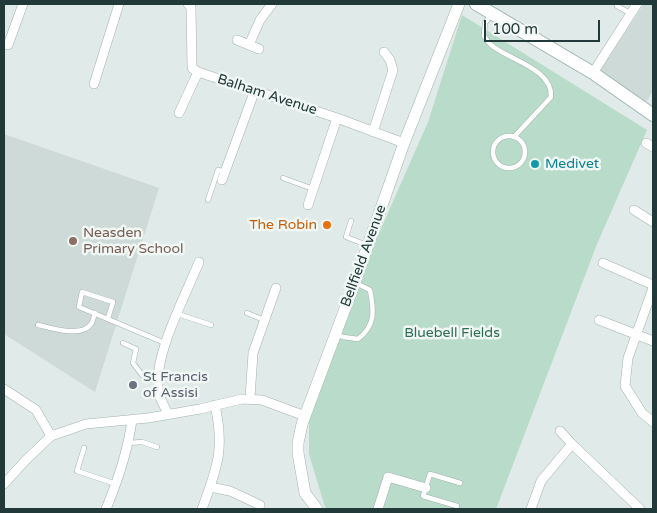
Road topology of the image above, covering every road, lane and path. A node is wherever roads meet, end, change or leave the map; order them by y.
1 (23, 4) edge
2 (119, 4) edge
3 (188, 4) edge
4 (272, 4) edge
5 (459, 4) edge
6 (476, 4) edge
7 (638, 4) edge
8 (617, 6) dead end
9 (492, 13) junction
10 (631, 14) junction
11 (237, 40) dead end
12 (8, 45) dead end
13 (249, 45) junction
14 (259, 49) dead end
15 (384, 52) dead end
16 (198, 72) junction
17 (593, 73) junction
18 (94, 84) dead end
19 (255, 90) junction
20 (180, 114) dead end
21 (653, 115) edge
22 (337, 118) junction
23 (372, 132) junction
24 (514, 137) junction
25 (404, 143) junction
26 (224, 176) joint
27 (283, 178) dead end
28 (314, 189) junction
29 (208, 200) dead end
30 (308, 205) dead end
31 (634, 210) dead end
32 (351, 221) dead end
33 (653, 222) edge
34 (368, 245) junction
35 (199, 262) dead end
36 (603, 263) dead end
37 (355, 282) junction
38 (653, 287) edge
39 (276, 288) dead end
40 (95, 313) junction
41 (247, 313) dead end
42 (178, 314) junction
43 (108, 318) junction
44 (264, 320) junction
45 (599, 320) dead end
46 (38, 325) dead end
47 (211, 325) dead end
48 (336, 333) junction
49 (636, 333) junction
50 (653, 341) edge
51 (122, 343) dead end
52 (165, 343) junction
53 (158, 383) junction
54 (4, 389) edge
55 (250, 398) junction
56 (216, 405) junction
57 (168, 414) junction
58 (305, 416) junction
59 (132, 420) junction
60 (653, 422) edge
61 (560, 431) dead end
62 (52, 436) junction
63 (128, 443) junction
64 (572, 444) junction
65 (158, 447) dead end
66 (84, 448) dead end
67 (460, 483) dead end
68 (4, 484) edge
69 (116, 484) junction
70 (210, 488) junction
71 (426, 488) junction
72 (260, 505) dead end
73 (457, 506) dead end
74 (106, 509) edge
75 (202, 509) edge
76 (317, 509) edge
77 (378, 509) edge
78 (532, 509) edge
79 (640, 509) edge

1 - 12 street
2 - 18 street
3 - 16 street, Balham Avenue
4 - 13 street
5 - 25 street, Bellfield Avenue
6 - 9 main road
7 - 10 street
8 - 10 lane
9 - 17 main road
9 - 24 lane
10 - 17 street
11 - 13 street
13 - 14 street
15 - 23 street
16 - 19 street, Balham Avenue
16 - 20 street
17 - 21 main road
19 - 22 street, Balham Avenue
19 - 26 street
22 - 23 street, Balham Avenue
22 - 28 street
23 - 25 street, Balham Avenue
24 - 24 lane
25 - 34 street, Bellfield Avenue
26 - 29 lane
27 - 28 lane
28 - 30 street
31 - 33 street
32 - 34 lane
34 - 37 street, Bellfield Avenue
35 - 42 street
36 - 38 street
37 - 48 street, Bellfield Avenue
37 - 48 lane
38 - 49 street
39 - 44 street
40 - 43 lane
40 - 43 lane
40 - 46 lane
41 - 44 lane
42 - 47 lane
42 - 52 street
43 - 52 lane
44 - 55 street
45 - 49 street
48 - 58 street, Bellfield Avenue
49 - 50 street
49 - 60 street
51 - 53 lane
52 - 53 street
53 - 57 street
54 - 62 street
55 - 56 street
55 - 58 street
56 - 57 street
56 - 70 street
57 - 59 street
58 - 76 street, Bellfield Avenue
59 - 62 street
59 - 63 street
61 - 64 street
62 - 68 street
63 - 65 lane
63 - 69 street
64 - 78 street
64 - 79 street
66 - 69 lane
67 - 71 lane
69 - 74 street
70 - 72 street
70 - 75 street
71 - 73 lane
71 - 77 street

